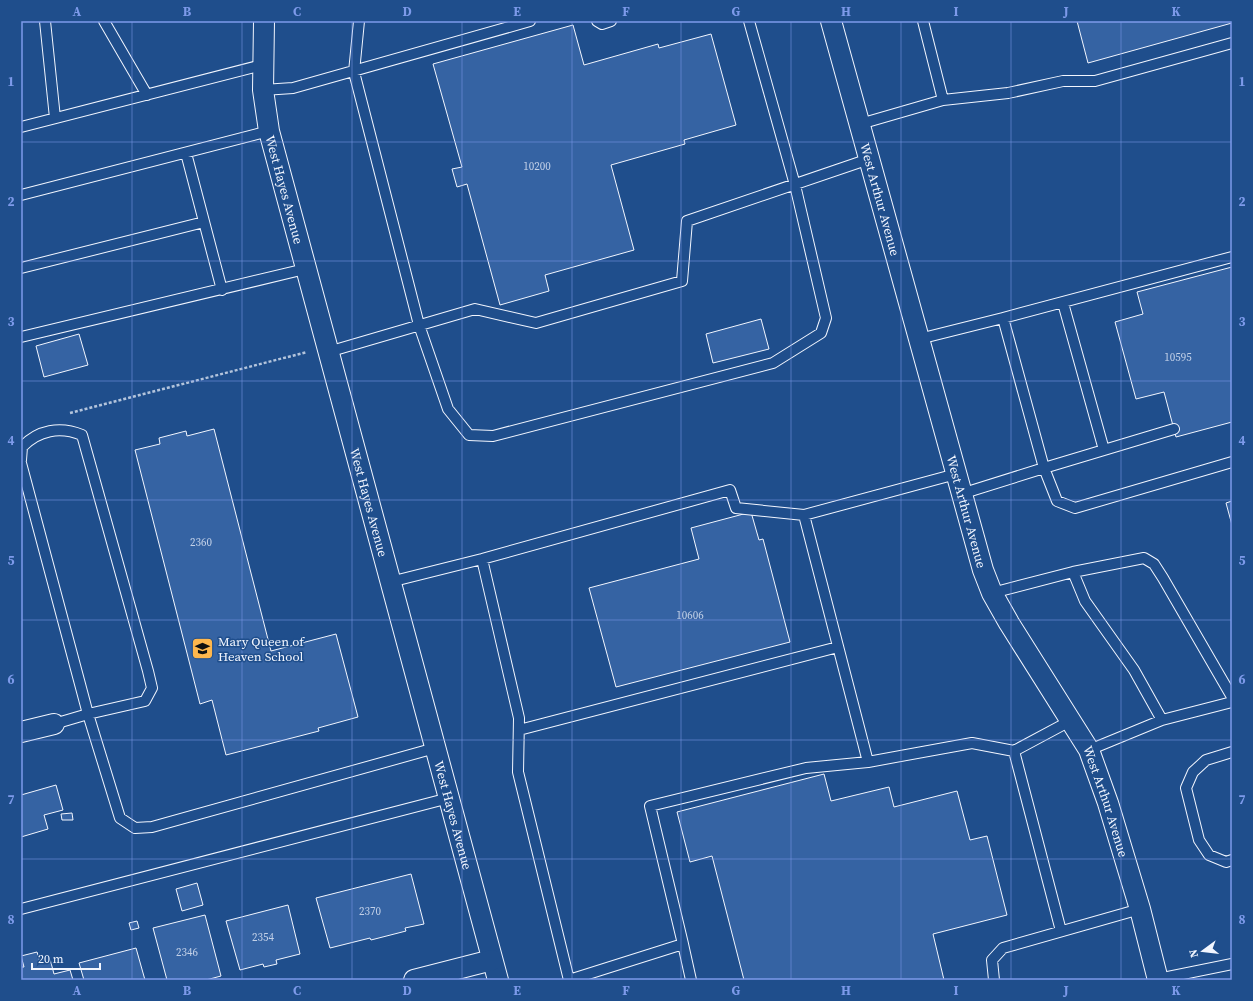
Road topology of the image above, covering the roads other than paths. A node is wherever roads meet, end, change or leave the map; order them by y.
1 (45, 21) edge
2 (104, 21) edge
3 (264, 21) edge
4 (359, 21) edge
5 (530, 21) edge
6 (597, 21) edge
7 (611, 21) edge
8 (749, 21) edge
9 (831, 21) edge
10 (923, 21) edge
11 (1232, 43) edge
12 (262, 65) junction
13 (354, 72) junction
14 (263, 90) junction
15 (147, 95) junction
16 (943, 100) junction
17 (56, 118) junction
18 (860, 124) junction
19 (21, 127) edge
20 (269, 131) junction
21 (186, 153) junction
22 (869, 159) junction
23 (795, 184) junction
24 (21, 195) edge
25 (204, 222) junction
26 (1232, 257) edge
27 (21, 268) edge
28 (305, 269) junction
29 (222, 290) junction
30 (1063, 303) junction
31 (1003, 318) junction
32 (419, 325) junction
33 (21, 337) edge
34 (918, 339) junction
35 (328, 352) junction
36 (1174, 429) dead end
37 (1104, 450) junction
38 (21, 460) edge
39 (1232, 462) edge
40 (21, 463) edge
41 (1044, 468) junction
42 (956, 474) junction
43 (961, 494) junction
44 (804, 515) junction
45 (482, 559) junction
46 (1073, 572) junction
47 (390, 582) junction
48 (992, 593) junction
49 (838, 647) junction
50 (1232, 697) edge
51 (1232, 702) edge
52 (88, 714) junction
53 (1162, 720) junction
54 (1070, 721) junction
55 (54, 724) joint
56 (519, 730) junction
57 (21, 732) edge
58 (435, 748) junction
59 (1089, 750) junction
60 (1014, 751) junction
61 (1232, 752) edge
62 (868, 762) junction
63 (449, 798) junction
64 (1232, 860) edge
65 (21, 909) edge
66 (1140, 909) junction
67 (1061, 931) junction
68 (684, 944) junction
69 (492, 960) junction
70 (1232, 964) edge
71 (414, 980) edge
72 (498, 980) edge
73 (569, 980) edge
74 (691, 980) edge
75 (994, 980) edge
76 (1158, 980) edge

1 - 17 lane
2 - 15 lane
3 - 12 street, West Hayes Avenue
4 - 13 lane
5 - 13 lane
6 - 7 lane
8 - 23 lane
9 - 18 street, West Arthur Avenue
10 - 16 lane
11 - 16 lane
12 - 14 street, West Hayes Avenue
12 - 15 lane
13 - 14 lane
13 - 32 lane
14 - 20 street, West Hayes Avenue
15 - 17 lane
16 - 18 lane
17 - 19 lane
18 - 22 street, West Arthur Avenue
20 - 21 lane
20 - 28 street, West Hayes Avenue
21 - 24 lane
21 - 25 lane
22 - 23 lane
22 - 34 street, West Arthur Avenue
23 - 32 lane
23 - 32 lane
25 - 27 lane
25 - 29 lane
26 - 30 lane
28 - 29 lane
28 - 35 street, West Hayes Avenue
29 - 33 lane
30 - 31 lane
30 - 37 lane
31 - 34 lane
31 - 41 lane
32 - 35 lane
34 - 42 street, West Arthur Avenue
35 - 47 street, West Hayes Avenue
36 - 37 lane
37 - 41 lane
38 - 52 lane
39 - 41 lane
40 - 52 lane
41 - 43 lane
42 - 43 street, West Arthur Avenue
42 - 44 lane
43 - 48 street, West Arthur Avenue
44 - 45 lane
44 - 49 lane
45 - 47 lane
45 - 56 lane
46 - 48 lane
46 - 50 lane
46 - 53 lane
47 - 58 street, West Hayes Avenue
48 - 54 street, West Arthur Avenue
49 - 56 lane
49 - 62 lane
51 - 53 lane
52 - 55 lane
52 - 58 lane
53 - 59 lane
54 - 59 street, West Arthur Avenue
54 - 60 lane
55 - 57 street
56 - 73 lane
58 - 63 street, West Hayes Avenue
59 - 66 street, West Arthur Avenue
60 - 62 lane
60 - 67 lane
61 - 64 lane
62 - 68 lane
63 - 65 lane
63 - 69 street, West Hayes Avenue
66 - 67 lane
66 - 76 street, West Arthur Avenue
67 - 75 lane
68 - 73 lane
68 - 74 lane
69 - 71 street
69 - 72 street, West Hayes Avenue
70 - 76 lane

